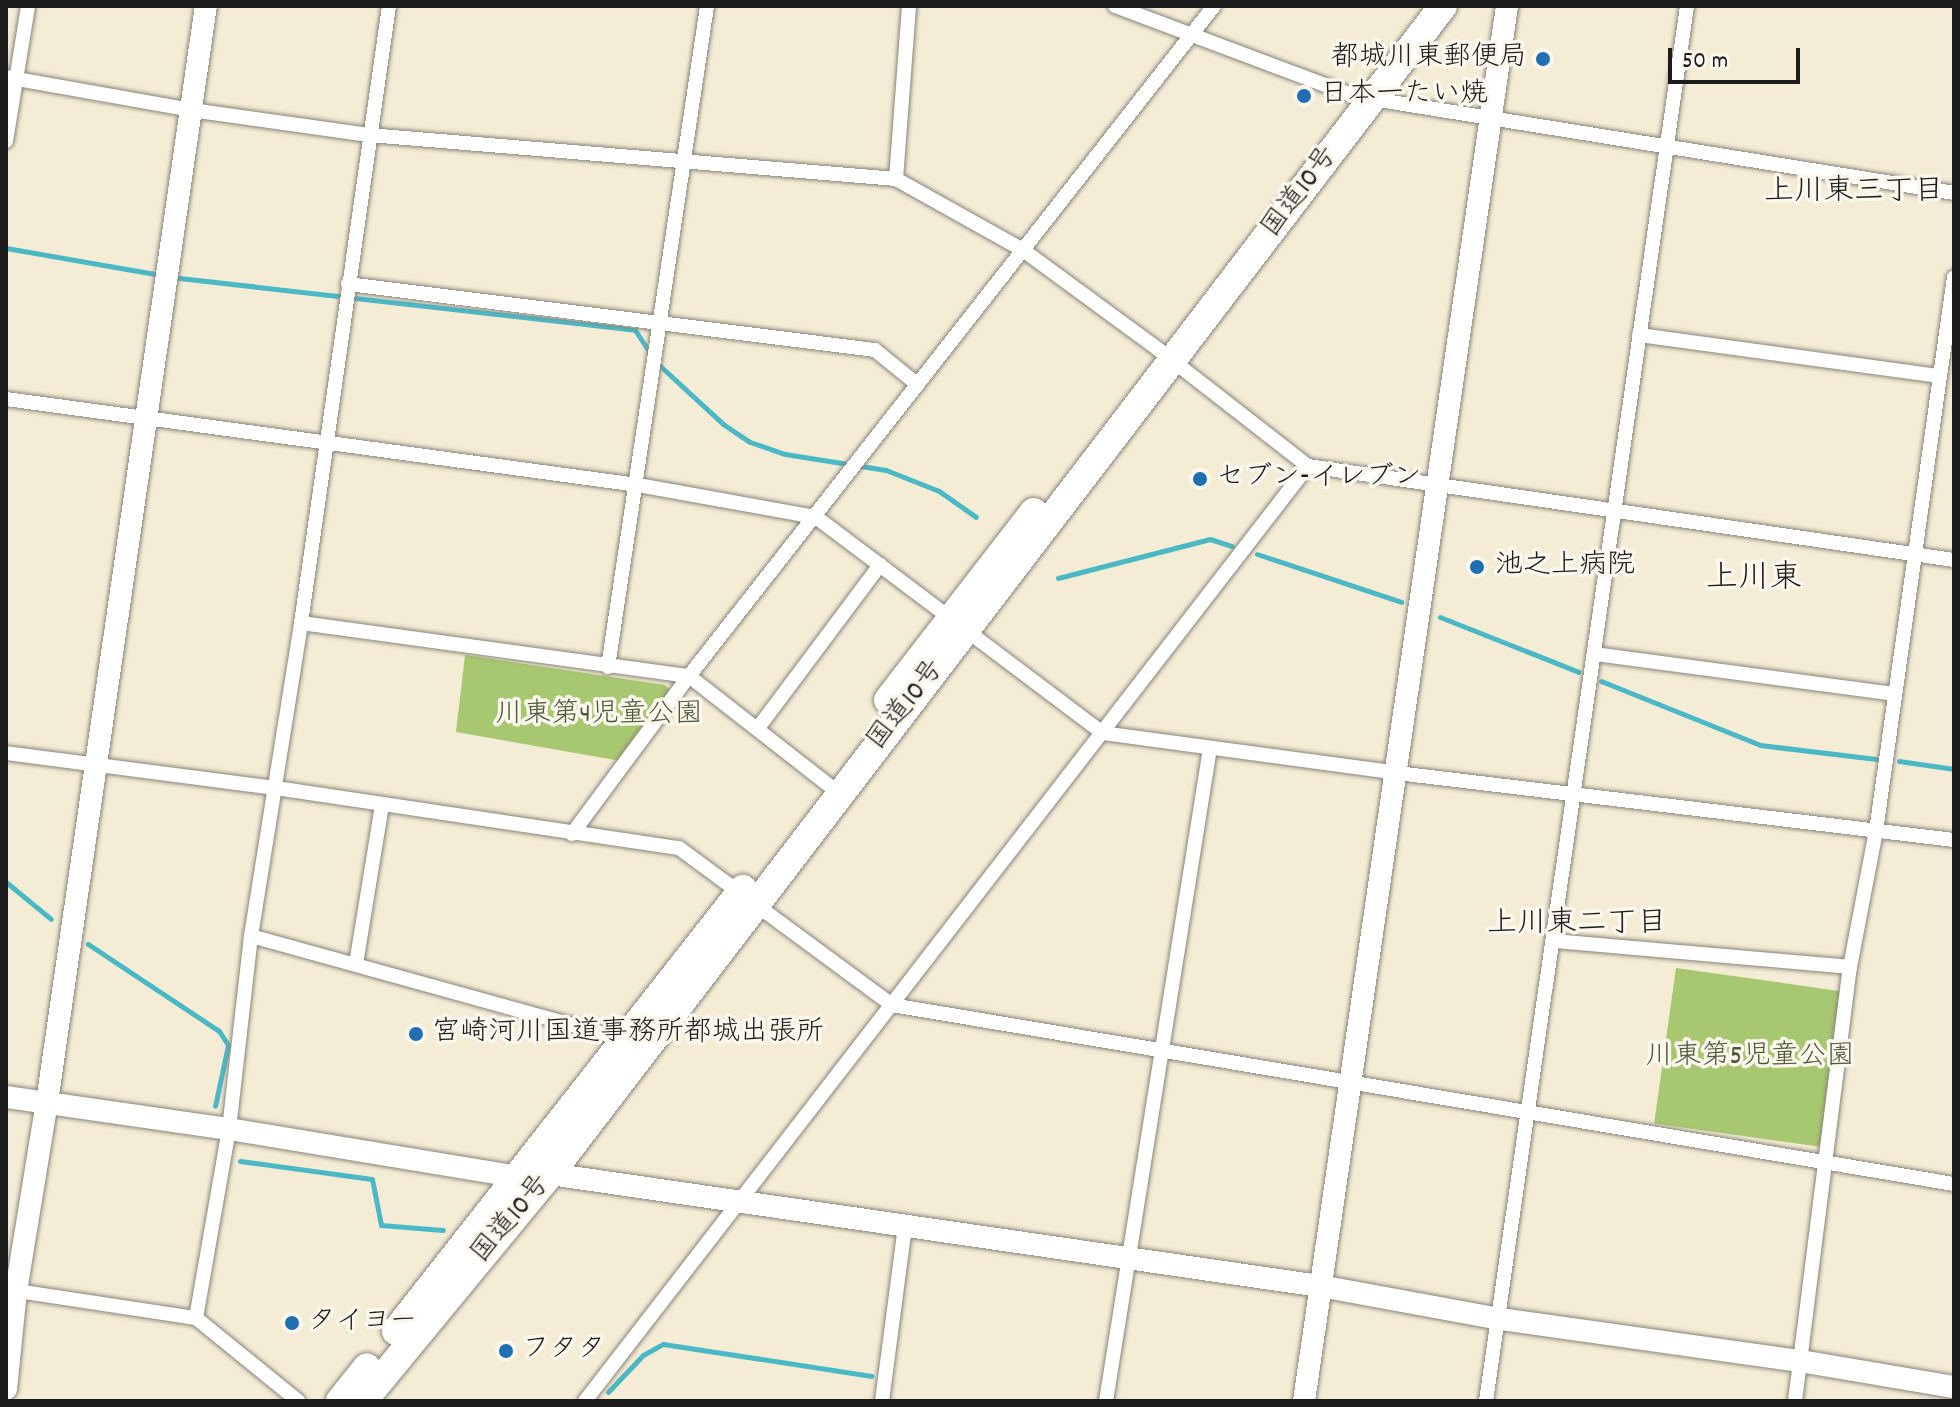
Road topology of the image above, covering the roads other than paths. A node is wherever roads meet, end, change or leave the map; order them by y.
1 (28, 6) edge
2 (206, 6) edge
3 (389, 6) edge
4 (707, 6) edge
5 (909, 6) edge
6 (1115, 6) edge
7 (1214, 6) edge
8 (1420, 6) edge
9 (1443, 6) edge
10 (1507, 6) edge
11 (1687, 6) edge
12 (1191, 35) junction
13 (11, 78) edge
14 (1362, 98) junction
15 (191, 110) junction
16 (1493, 119) junction
17 (369, 135) junction
18 (6, 141) edge
19 (1666, 147) junction
20 (683, 160) junction
21 (896, 179) junction
22 (1954, 193) edge
23 (1023, 250) junction
24 (1954, 277) edge
25 (348, 284) junction
26 (659, 328) junction
27 (1639, 335) junction
28 (1166, 356) junction
29 (1938, 376) junction
30 (918, 385) junction
31 (6, 399) edge
32 (144, 418) junction
33 (325, 442) junction
34 (1308, 466) junction
35 (638, 485) junction
36 (1438, 485) junction
37 (1614, 511) junction
38 (816, 517) junction
39 (1915, 557) junction
40 (1954, 560) edge
41 (880, 565) junction
42 (301, 623) junction
43 (958, 625) junction
44 (1595, 654) junction
45 (608, 667) junction
46 (689, 676) junction
47 (1894, 694) junction
48 (758, 728) junction
49 (1103, 733) junction
50 (1210, 748) junction
51 (6, 753) edge
52 (94, 764) junction
53 (1397, 773) junction
54 (276, 788) junction
55 (832, 788) junction
56 (1574, 795) junction
57 (382, 805) junction
58 (1876, 831) junction
59 (572, 834) junction
60 (1954, 840) edge
61 (747, 898) junction
62 (251, 936) junction
63 (1554, 941) junction
64 (356, 964) junction
65 (1850, 967) junction
66 (892, 1005) junction
67 (625, 1040) junction
68 (1163, 1051) junction
69 (1352, 1085) junction
70 (6, 1097) edge
71 (47, 1102) junction
72 (1528, 1113) junction
73 (229, 1129) junction
74 (1826, 1163) junction
75 (550, 1174) junction
76 (519, 1177) junction
77 (1954, 1184) edge
78 (738, 1203) junction
79 (905, 1227) junction
80 (1131, 1260) junction
81 (1320, 1286) junction
82 (11, 1290) edge
83 (196, 1318) junction
84 (1500, 1319) junction
85 (1800, 1361) junction
86 (1954, 1387) edge
87 (6, 1389) edge
88 (590, 1400) edge
89 (298, 1401) edge
90 (340, 1401) edge
91 (363, 1401) edge
92 (882, 1401) edge
93 (1106, 1401) edge
94 (1304, 1401) edge
95 (1486, 1401) edge
96 (1795, 1401) edge

1 - 13 street
2 - 15 street
3 - 17 street
4 - 20 street
5 - 21 street
6 - 12 street
7 - 12 street
8 - 14 highway, 国道10号
9 - 14 highway, 国道10号
10 - 16 street
11 - 19 street
12 - 14 street
12 - 23 street
13 - 15 street
13 - 18 street
14 - 16 street
14 - 28 highway, 国道10号
15 - 17 street
15 - 32 street
16 - 19 street
16 - 36 street
17 - 20 street
17 - 25 street
19 - 22 street
19 - 27 street
20 - 21 street
20 - 26 street
21 - 23 street
23 - 28 street
23 - 30 street
24 - 29 street
25 - 26 street
25 - 33 street
26 - 30 street
26 - 35 street
27 - 29 street
27 - 37 street
28 - 34 street
28 - 43 highway, 国道10号
29 - 39 street
30 - 38 street
31 - 32 street
32 - 33 street
32 - 52 street
33 - 35 street
33 - 42 street
34 - 36 street
34 - 49 street
35 - 38 street
35 - 45 street
36 - 37 street
36 - 53 street
37 - 39 street
37 - 44 street
38 - 41 street
38 - 46 street
39 - 40 street
39 - 47 street
41 - 43 street
41 - 48 street
42 - 45 street
42 - 54 street
43 - 49 street
43 - 55 highway, 国道10号
44 - 47 street
44 - 56 street
45 - 46 street
46 - 48 street
46 - 59 street
47 - 58 street
48 - 55 street
49 - 50 street
49 - 66 street
50 - 53 street
50 - 68 street
51 - 52 street
52 - 54 street
52 - 71 street
53 - 56 street
53 - 69 street
54 - 57 street
54 - 62 street
55 - 61 highway, 国道10号
56 - 58 street
56 - 63 street
57 - 59 street
57 - 64 street
58 - 60 street
58 - 65 street
59 - 61 street
61 - 66 street
61 - 67 highway, 国道10号
61 - 75 highway, 国道10号
62 - 64 street
62 - 73 street
63 - 65 street
63 - 72 street
64 - 67 street
65 - 74 street
66 - 68 street
66 - 78 street
67 - 76 highway, 国道10号
68 - 69 street
68 - 80 street
69 - 72 street
69 - 81 street
70 - 71 street
71 - 73 street
71 - 82 street
72 - 74 street
72 - 84 street
73 - 76 street
73 - 83 street
74 - 77 street
74 - 85 street
75 - 76 street
75 - 78 street
75 - 91 highway, 国道10号
76 - 90 highway, 国道10号
78 - 79 street
78 - 88 street
79 - 80 street
79 - 92 street
80 - 81 street
80 - 93 street
81 - 84 street
81 - 94 street
82 - 83 street
82 - 87 street
83 - 89 street
84 - 85 street
84 - 95 street
85 - 86 street
85 - 96 street

